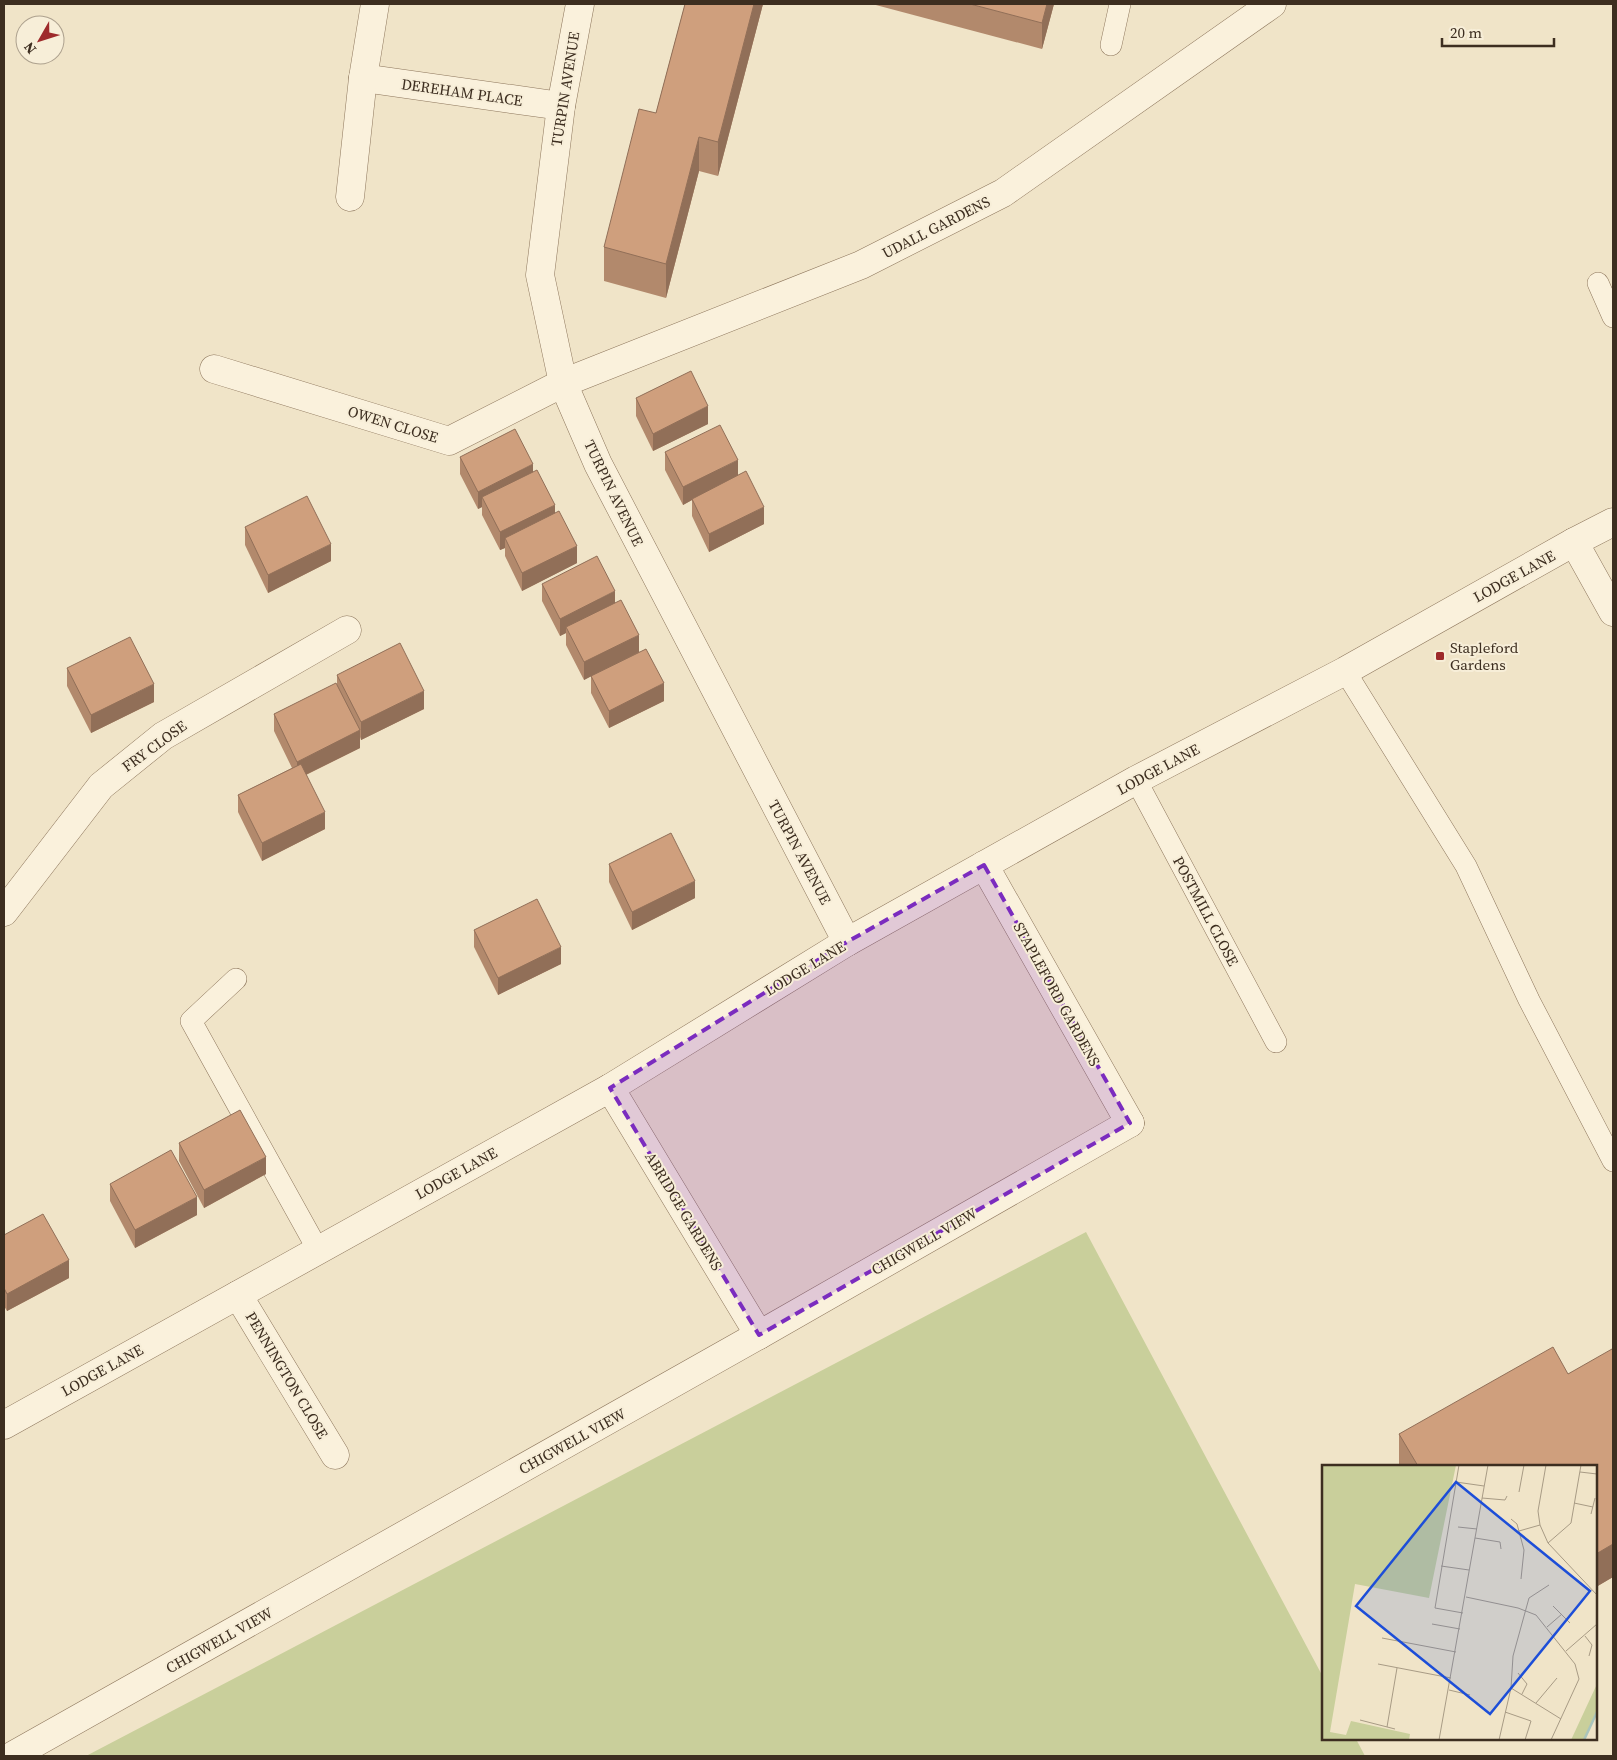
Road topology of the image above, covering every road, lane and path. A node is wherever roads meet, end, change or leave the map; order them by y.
1 (375, 4) edge
2 (580, 4) edge
3 (1120, 4) edge
4 (1272, 4) edge
5 (1111, 45) dead end
6 (363, 78) junction
7 (561, 106) junction
8 (350, 197) dead end
9 (1598, 282) dead end
10 (1613, 317) edge
11 (214, 369) dead end
12 (563, 383) junction
13 (1613, 522) edge
14 (1574, 542) junction
15 (1613, 612) edge
16 (347, 630) dead end
17 (1345, 671) junction
18 (1136, 780) junction
19 (984, 865) junction
20 (4, 912) edge
21 (847, 942) junction
22 (236, 979) dead end
23 (1276, 1042) dead end
24 (610, 1088) junction
25 (1130, 1123) joint
26 (1613, 1161) edge
27 (318, 1250) junction
28 (238, 1295) junction
29 (759, 1335) junction
30 (4, 1425) edge
31 (335, 1455) dead end
32 (12, 1756) edge

1 - 6 street
2 - 7 street, TURPIN AVENUE
3 - 5 lane
4 - 12 street, UDALL GARDENS
6 - 7 street, DEREHAM PLACE
6 - 8 street
7 - 12 street, TURPIN AVENUE
9 - 10 lane
11 - 12 street, OWEN CLOSE
12 - 21 street, TURPIN AVENUE
13 - 14 street, LODGE LANE
14 - 15 street
14 - 17 street, LODGE LANE
16 - 20 street, FRY CLOSE
17 - 18 street, LODGE LANE
17 - 26 lane
18 - 19 street, LODGE LANE
18 - 23 lane, POSTMILL CLOSE
19 - 21 street, LODGE LANE
19 - 25 street, STAPLEFORD GARDENS
21 - 24 street, LODGE LANE
22 - 27 lane
24 - 27 street, LODGE LANE
24 - 29 street, ABRIDGE GARDENS
25 - 29 street, CHIGWELL VIEW
27 - 28 street, LODGE LANE
28 - 30 street, LODGE LANE
28 - 31 street, PENNINGTON CLOSE
29 - 32 street, CHIGWELL VIEW

